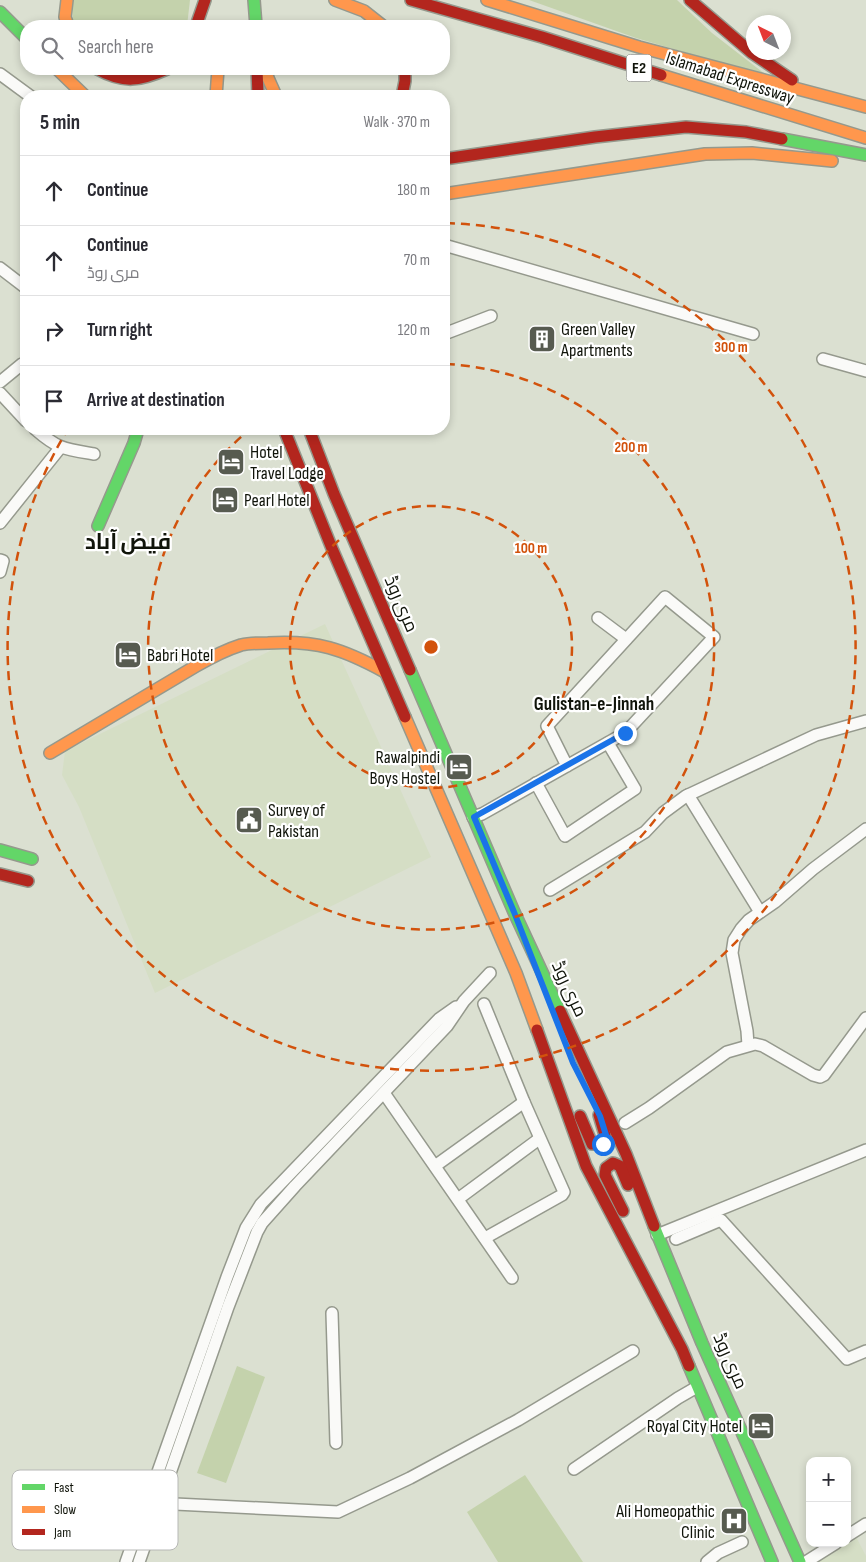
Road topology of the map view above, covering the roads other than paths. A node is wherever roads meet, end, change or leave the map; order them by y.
1 (67, 0) edge
2 (205, 0) edge
3 (335, 0) edge
4 (411, 0) edge
5 (487, 0) edge
6 (690, 0) edge
7 (254, 1) edge
8 (0, 12) edge
9 (210, 18) dead end
10 (66, 20) edge
11 (198, 20) edge
12 (256, 20) edge
13 (375, 20) edge
14 (20, 32) edge
15 (0, 74) edge
16 (63, 75) edge
17 (108, 75) edge
18 (152, 75) edge
19 (218, 75) edge
20 (220, 75) edge
21 (257, 75) edge
22 (267, 75) edge
23 (405, 75) edge
24 (69, 81) junction
25 (22, 90) edge
26 (73, 90) edge
27 (79, 90) edge
28 (217, 90) edge
29 (224, 90) edge
30 (258, 90) edge
31 (273, 90) edge
32 (403, 90) edge
33 (814, 94) junction
34 (863, 105) edge
35 (866, 138) edge
36 (866, 155) edge
37 (450, 158) edge
38 (866, 164) edge
39 (450, 193) edge
40 (450, 247) edge
41 (0, 268) edge
42 (20, 283) edge
43 (491, 316) dead end
44 (450, 332) edge
45 (753, 334) dead end
46 (823, 359) dead end
47 (20, 366) edge
48 (866, 370) edge
49 (0, 382) edge
50 (0, 392) edge
51 (20, 414) edge
52 (42, 435) edge
53 (136, 435) edge
54 (286, 435) edge
55 (311, 435) edge
56 (60, 448) junction
57 (94, 454) dead end
58 (0, 523) edge
59 (98, 526) dead end
60 (0, 560) edge
61 (0, 572) edge
62 (598, 618) dead end
63 (626, 639) junction
64 (385, 672) junction
65 (866, 721) edge
66 (608, 743) junction
67 (50, 753) dead end
68 (567, 766) junction
69 (536, 783) junction
70 (688, 795) junction
71 (474, 817) junction
72 (866, 829) edge
73 (0, 850) edge
74 (32, 858) dead end
75 (0, 874) edge
76 (28, 881) dead end
77 (550, 890) dead end
78 (514, 912) junction
79 (760, 912) junction
80 (490, 973) dead end
81 (516, 973) junction
82 (464, 1001) junction
83 (484, 1004) dead end
84 (866, 1018) edge
85 (748, 1045) junction
86 (384, 1093) junction
87 (524, 1102) junction
88 (625, 1123) dead end
89 (540, 1139) junction
90 (866, 1150) edge
91 (435, 1166) junction
92 (458, 1199) junction
93 (657, 1235) junction
94 (485, 1238) junction
95 (676, 1239) dead end
96 (512, 1278) dead end
97 (332, 1313) dead end
98 (702, 1342) junction
99 (682, 1349) junction
100 (633, 1351) dead end
101 (866, 1351) edge
102 (697, 1387) junction
103 (336, 1444) dead end
104 (574, 1469) dead end
105 (159, 1470) edge
106 (171, 1470) edge
107 (178, 1504) edge
108 (866, 1524) edge
109 (851, 1533) edge
110 (742, 1542) dead end
111 (830, 1547) edge
112 (130, 1550) edge
113 (144, 1550) edge
114 (126, 1562) edge
115 (140, 1562) edge
116 (707, 1562) edge
117 (772, 1562) edge
118 (800, 1562) edge
119 (806, 1562) edge

1 - 10 main road
2 - 9 main road
2 - 11 main road
3 - 13 main road
4 - 35 main road, Islamabad Expressway / E2
5 - 33 main road, Islamabad Expressway / E2
6 - 33 main road
7 - 12 main road
8 - 14 main road
15 - 25 street
16 - 24 main road
17 - 18 main road
19 - 28 main road
20 - 29 main road
21 - 30 main road
22 - 31 main road
23 - 32 main road
24 - 26 main road
24 - 27 main road
33 - 34 main road, Islamabad Expressway / E2
36 - 37 main road
38 - 39 main road
40 - 45 street
41 - 42 street
43 - 44 street
46 - 48 street
47 - 49 street
50 - 51 street
52 - 56 street
53 - 59 main road
54 - 64 main road
55 - 71 main road, مری روڈ
56 - 57 street
56 - 58 street
60 - 61 street
62 - 63 street
63 - 66 street
63 - 68 street
64 - 67 main road
64 - 81 main road
65 - 70 street
66 - 68 street
66 - 69 street
68 - 69 street
69 - 71 street
70 - 77 street
70 - 79 street
71 - 78 main road, مری روڈ
72 - 79 street
73 - 74 main road
75 - 76 main road
78 - 81 main road
78 - 93 main road, مری روڈ
79 - 85 street
80 - 82 street
81 - 99 main road
82 - 86 street
82 - 105 street
83 - 87 street
84 - 85 street
85 - 88 street
86 - 91 street
86 - 106 street
87 - 89 street
87 - 91 street
89 - 92 street
89 - 94 street
90 - 93 street
91 - 92 street
92 - 94 street
93 - 98 main road, مری روڈ
94 - 96 street
95 - 101 street
97 - 103 street
98 - 99 main road
98 - 118 main road, مری روڈ
99 - 102 main road
100 - 107 street
102 - 104 street
102 - 117 main road
108 - 109 street
110 - 116 street
111 - 119 street
112 - 114 street
113 - 115 street

